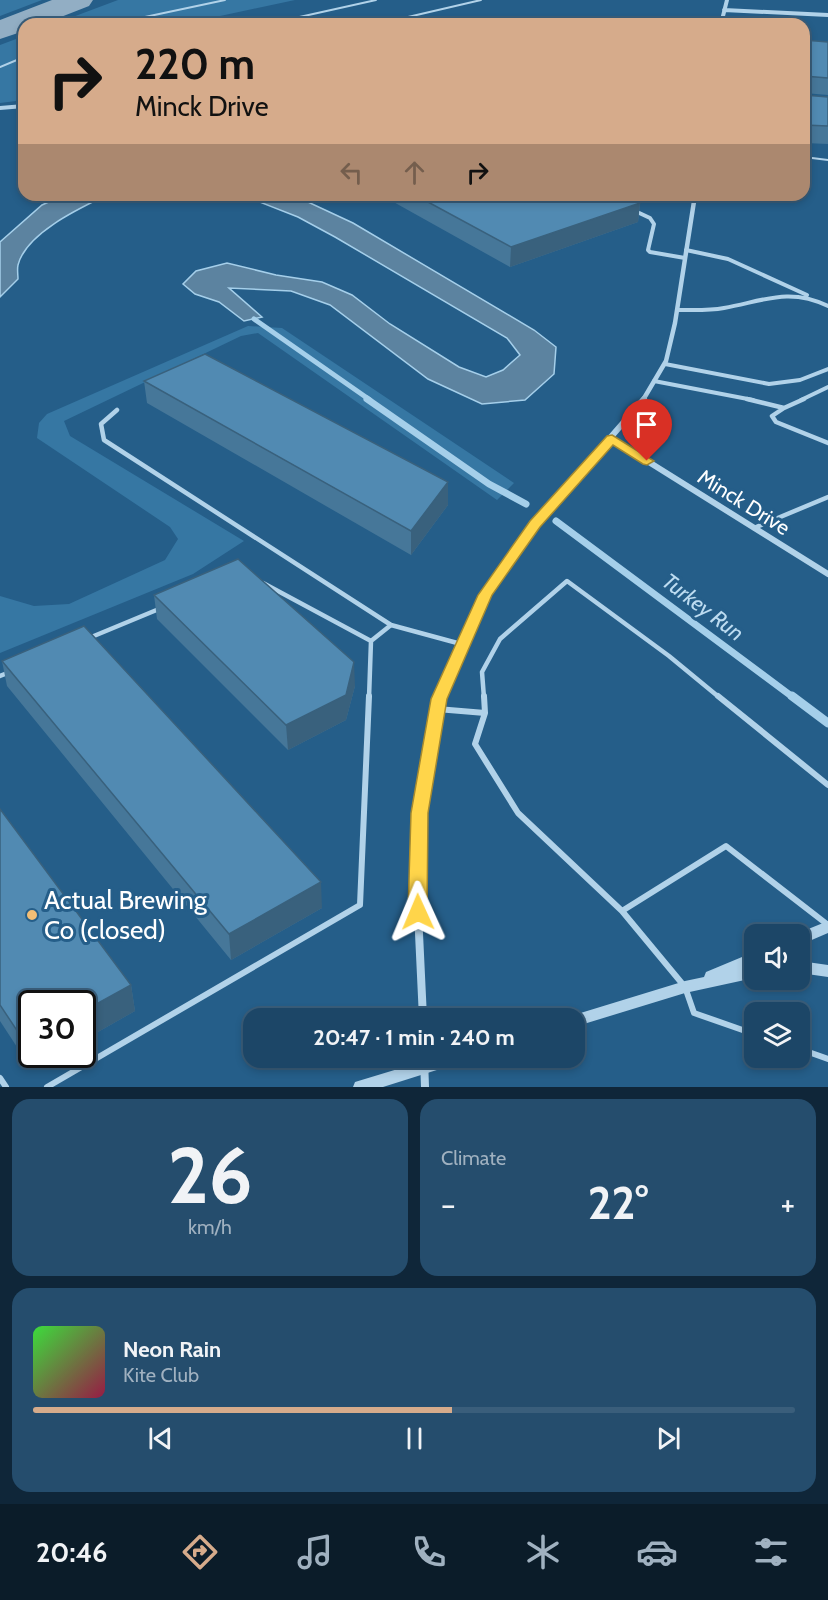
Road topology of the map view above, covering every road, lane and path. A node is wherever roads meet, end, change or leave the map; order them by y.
1 (225, 0) edge
2 (376, 0) edge
3 (481, 0) edge
4 (727, 0) edge
5 (724, 10) junction
6 (828, 15) edge
7 (140, 18) edge
8 (295, 18) edge
9 (404, 18) edge
10 (722, 18) edge
11 (18, 60) edge
12 (0, 67) edge
13 (18, 106) edge
14 (0, 108) edge
15 (810, 158) edge
16 (828, 160) edge
17 (694, 201) edge
18 (634, 210) edge
19 (686, 250) junction
20 (685, 258) junction
21 (813, 298) junction
22 (828, 306) edge
23 (677, 310) junction
24 (665, 364) junction
25 (828, 369) edge
26 (654, 381) junction
27 (828, 387) edge
28 (784, 408) junction
29 (117, 410) dead end
30 (612, 439) junction
31 (828, 443) edge
32 (828, 497) edge
33 (754, 528) junction
34 (828, 574) edge
35 (255, 579) edge
36 (171, 604) edge
37 (391, 625) junction
38 (86, 640) edge
39 (371, 641) junction
40 (461, 644) junction
41 (21, 667) edge
42 (0, 676) edge
43 (437, 709) junction
44 (485, 713) junction
45 (828, 785) edge
46 (622, 911) junction
47 (828, 926) edge
48 (810, 934) edge
49 (744, 962) edge
50 (810, 968) edge
51 (828, 971) edge
52 (744, 974) edge
53 (685, 987) junction
54 (423, 1008) edge
55 (585, 1018) edge
56 (744, 1030) edge
57 (810, 1053) edge
58 (828, 1059) edge
59 (409, 1068) edge
60 (424, 1068) edge
61 (0, 1078) edge
62 (6, 1087) edge
63 (47, 1087) edge
64 (361, 1087) edge
65 (425, 1087) edge

1 - 7 lane
2 - 8 lane
3 - 9 lane
4 - 5 street
5 - 6 street
5 - 10 street
11 - 12 lane
13 - 14 street
15 - 16 lane
17 - 19 street
18 - 20 lane
19 - 20 street
19 - 21 lane
20 - 23 street
21 - 22 lane
21 - 23 lane
23 - 24 street
24 - 25 lane
24 - 26 street
26 - 28 lane
26 - 30 street
27 - 28 lane
28 - 31 lane
29 - 37 lane
30 - 33 street, Minck Drive
30 - 40 street
32 - 33 lane
33 - 34 street, Minck Drive
35 - 39 lane
36 - 38 lane
37 - 39 lane
37 - 40 lane
39 - 63 lane
40 - 43 street
41 - 42 lane
43 - 44 lane
43 - 54 street
44 - 45 lane
44 - 46 lane
46 - 47 lane
46 - 53 lane
47 - 48 street
49 - 53 street
50 - 51 street
52 - 53 street
53 - 55 street
53 - 56 lane
57 - 58 lane
59 - 64 street
60 - 65 street
61 - 62 lane

